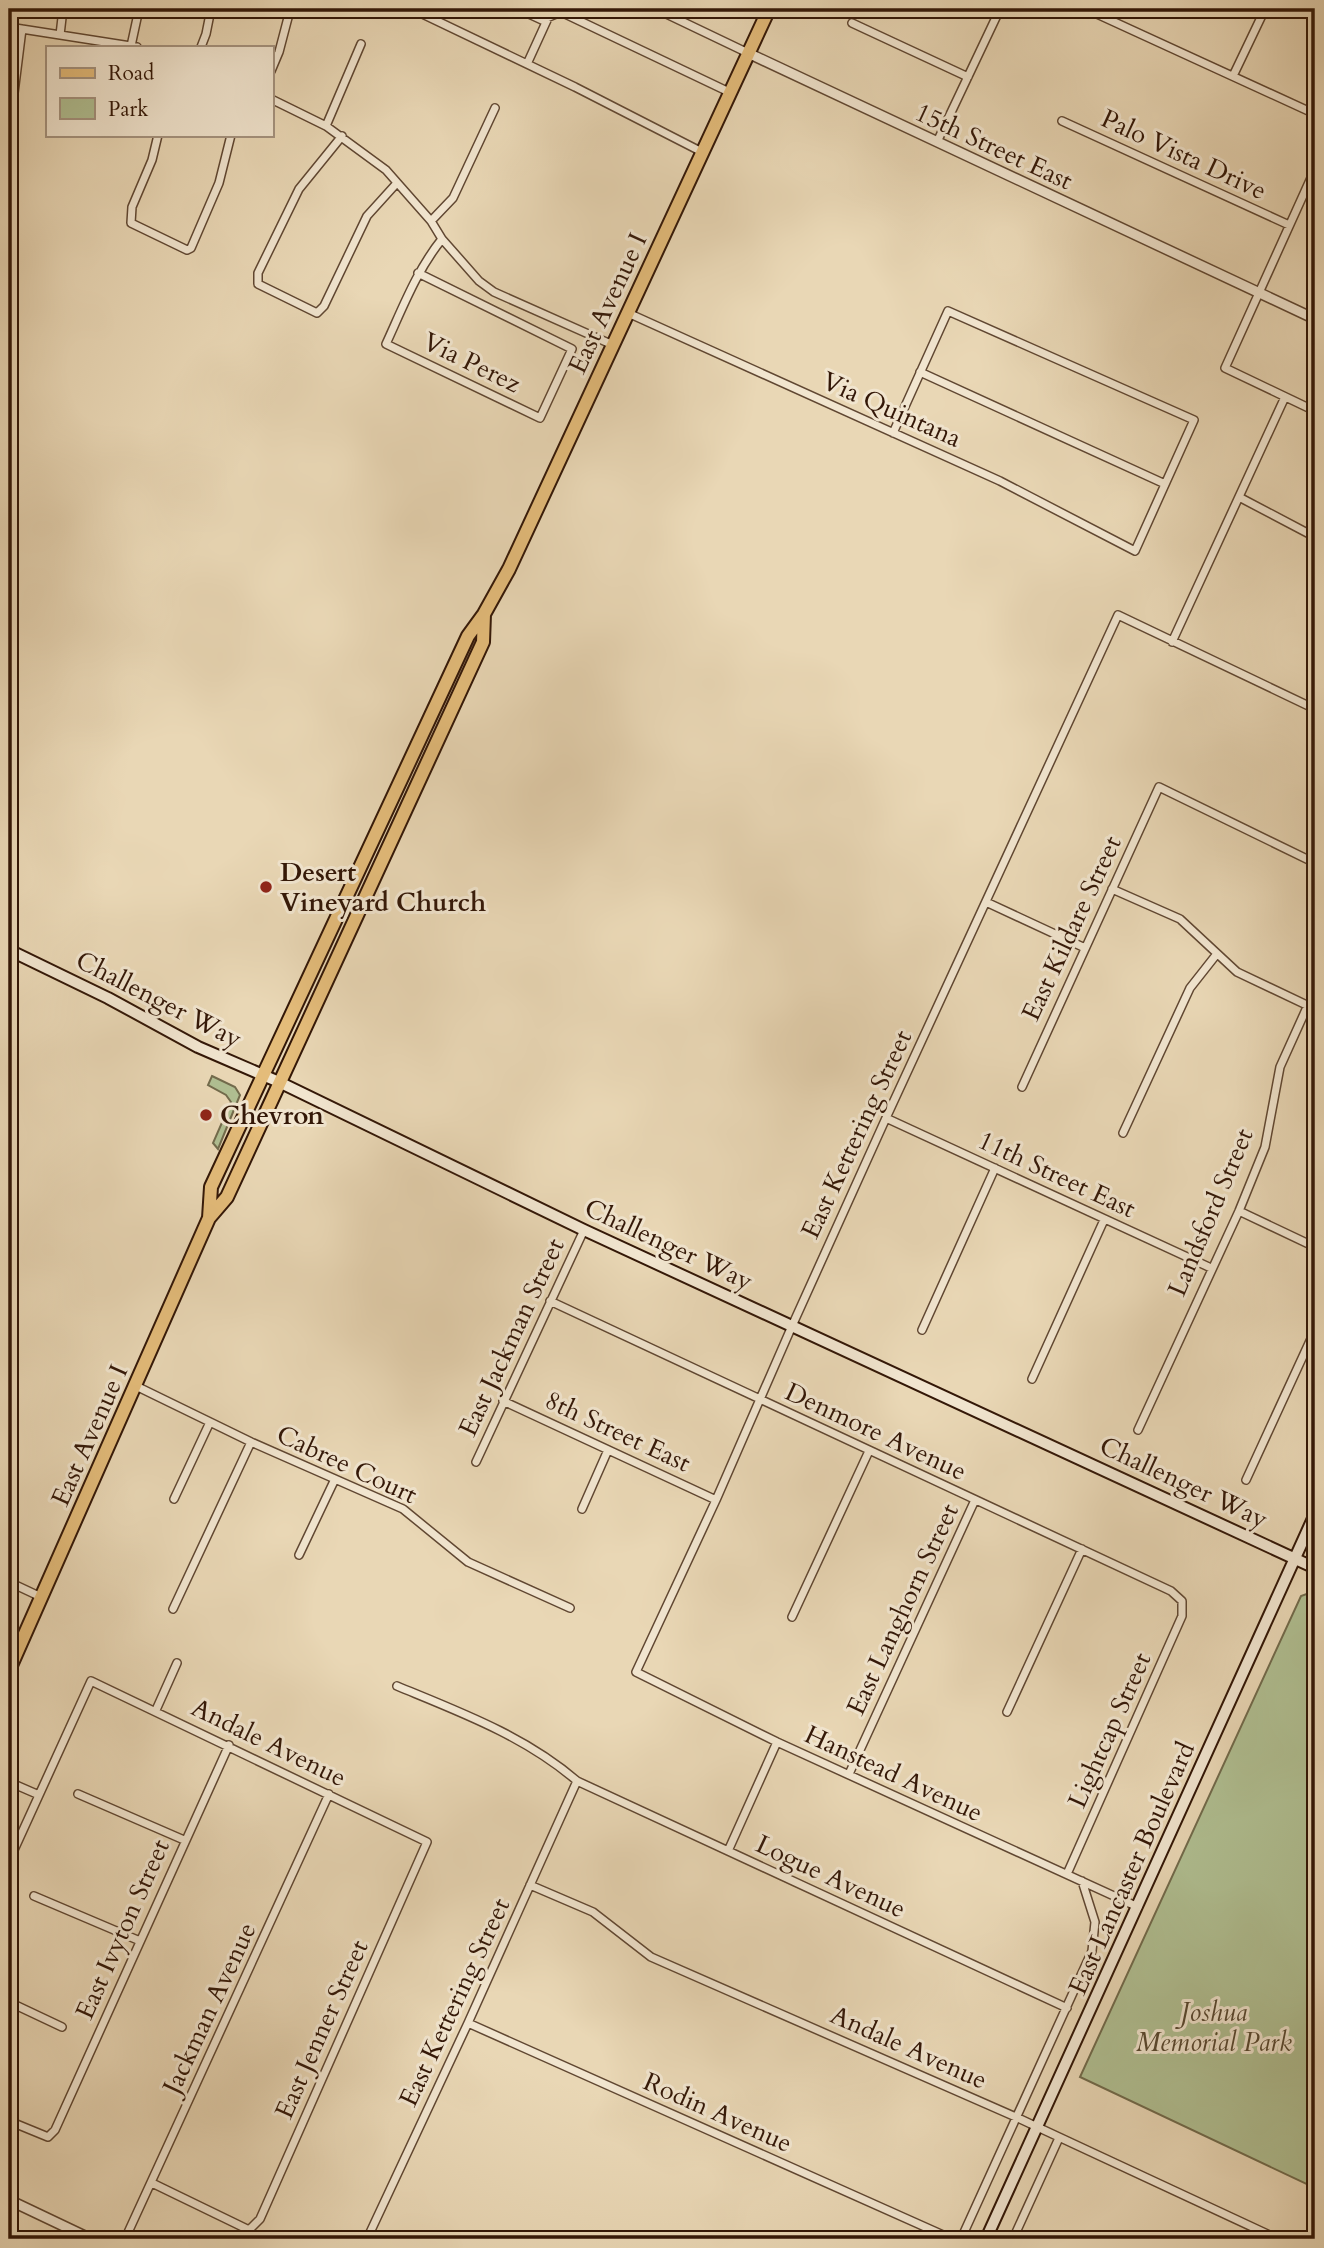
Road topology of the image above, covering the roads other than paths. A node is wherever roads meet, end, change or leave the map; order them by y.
1 (63, 9) edge
2 (139, 9) edge
3 (211, 9) edge
4 (412, 9) edge
5 (518, 9) edge
6 (656, 9) edge
7 (769, 9) edge
8 (1000, 9) edge
9 (1086, 9) edge
10 (1265, 9) edge
11 (290, 10) edge
12 (548, 17) junction
13 (852, 23) dead end
14 (9, 27) edge
15 (22, 29) junction
16 (60, 35) junction
17 (361, 44) dead end
18 (128, 46) edge
19 (134, 46) edge
20 (201, 46) edge
21 (748, 53) junction
22 (527, 64) junction
23 (273, 66) edge
24 (1233, 76) junction
25 (968, 77) junction
26 (729, 92) junction
27 (273, 100) edge
28 (495, 108) dead end
29 (9, 113) edge
30 (1315, 114) edge
31 (1062, 121) dead end
32 (326, 126) junction
33 (158, 136) edge
34 (231, 136) edge
35 (342, 136) junction
36 (937, 142) junction
37 (702, 152) junction
38 (1315, 169) edge
39 (396, 184) junction
40 (431, 221) junction
41 (1289, 225) junction
42 (442, 239) junction
43 (418, 273) junction
44 (1259, 293) junction
45 (628, 313) junction
46 (1315, 319) edge
47 (612, 345) junction
48 (920, 372) junction
49 (1285, 397) junction
50 (1315, 411) edge
51 (893, 433) junction
52 (1165, 484) junction
53 (1239, 497) junction
54 (1315, 537) edge
55 (484, 614) junction
56 (1172, 642) junction
57 (1315, 709) edge
58 (395, 794) junction
59 (410, 801) junction
60 (1315, 863) edge
61 (1112, 889) junction
62 (986, 902) junction
63 (1085, 948) junction
64 (9, 950) edge
65 (1216, 955) junction
66 (1312, 1007) edge
67 (264, 1076) junction
68 (279, 1082) junction
69 (1022, 1087) dead end
70 (887, 1118) junction
71 (1123, 1133) dead end
72 (995, 1168) junction
73 (1238, 1211) junction
74 (209, 1218) junction
75 (1104, 1220) junction
76 (584, 1230) junction
77 (1315, 1247) edge
78 (1211, 1268) junction
79 (550, 1301) junction
80 (792, 1326) junction
81 (922, 1330) dead end
82 (1315, 1330) edge
83 (1032, 1379) dead end
84 (136, 1386) junction
85 (759, 1400) junction
86 (503, 1401) junction
87 (210, 1422) junction
88 (1138, 1430) dead end
89 (251, 1442) junction
90 (608, 1450) junction
91 (869, 1451) junction
92 (476, 1461) dead end
93 (335, 1479) junction
94 (1247, 1480) dead end
95 (174, 1499) dead end
96 (716, 1500) junction
97 (975, 1500) junction
98 (582, 1509) dead end
99 (1315, 1514) edge
100 (1082, 1549) junction
101 (299, 1555) dead end
102 (1295, 1559) junction
103 (1315, 1568) edge
104 (9, 1582) edge
105 (41, 1597) junction
106 (1182, 1601) joint
107 (570, 1608) dead end
108 (173, 1609) dead end
109 (792, 1617) dead end
110 (177, 1663) dead end
111 (9, 1670) edge
112 (636, 1672) joint
113 (397, 1686) dead end
114 (156, 1710) junction
115 (1007, 1712) dead end
116 (777, 1742) junction
117 (229, 1745) junction
118 (849, 1774) junction
119 (577, 1781) junction
120 (9, 1782) edge
121 (78, 1794) dead end
122 (329, 1794) junction
123 (39, 1795) junction
124 (184, 1840) junction
125 (427, 1842) joint
126 (728, 1851) junction
127 (9, 1861) edge
128 (1068, 1874) junction
129 (1082, 1881) junction
130 (530, 1885) junction
131 (34, 1896) dead end
132 (1138, 1907) junction
133 (140, 1941) junction
134 (9, 2002) edge
135 (1067, 2008) junction
136 (468, 2023) junction
137 (62, 2026) dead end
138 (1018, 2118) junction
139 (9, 2121) edge
140 (1039, 2128) junction
141 (1059, 2138) junction
142 (152, 2183) junction
143 (9, 2200) edge
144 (91, 2239) edge
145 (125, 2239) edge
146 (367, 2239) edge
147 (951, 2239) edge
148 (961, 2239) edge
149 (986, 2239) edge
150 (1013, 2239) edge
151 (1278, 2239) edge

1 - 16 street
2 - 19 street
3 - 20 street
4 - 22 street
5 - 12 street
6 - 21 street, 15th Street East
7 - 21 main road, East Avenue I
8 - 25 street
9 - 24 street
10 - 24 street
11 - 23 street
12 - 22 street
12 - 26 street
13 - 25 street
14 - 15 street
15 - 16 street
15 - 29 street
16 - 18 street
17 - 32 street
21 - 26 main road, East Avenue I
21 - 36 street, 15th Street East
22 - 37 street
24 - 30 street
25 - 36 street
26 - 37 main road, East Avenue I
27 - 32 street
28 - 40 street
31 - 41 street, Palo Vista Drive
32 - 35 street
33 - 34 street
35 - 39 street
35 - 39 street
36 - 44 street, 15th Street East
37 - 45 main road, East Avenue I
38 - 41 street
39 - 40 street
40 - 42 street
41 - 44 street
42 - 43 street
42 - 47 street
43 - 43 street, Via Perez
44 - 46 street, 15th Street East
44 - 49 street
45 - 47 main road, East Avenue I
45 - 51 street, Via Quintana
47 - 55 main road, East Avenue I
48 - 51 street
48 - 52 street
48 - 52 street
49 - 50 street
49 - 53 street
51 - 52 street, Via Quintana
53 - 54 street
53 - 56 street
55 - 58 main road, East Avenue I
55 - 59 main road, East Avenue I
56 - 57 street
56 - 62 street, East Kettering Street
58 - 59 main road
58 - 67 main road, East Avenue I
59 - 68 main road, East Avenue I
60 - 61 street, East Kildare Street
61 - 63 street, East Kildare Street
61 - 65 street
62 - 63 street
62 - 70 street, East Kettering Street
63 - 69 street, East Kildare Street
64 - 67 main road, Challenger Way
65 - 66 street
65 - 71 street
66 - 73 street, Landsford Street
67 - 68 main road, Challenger Way
67 - 74 main road, East Avenue I
68 - 74 main road, East Avenue I
68 - 76 main road, Challenger Way
70 - 72 street, 11th Street East
70 - 80 street, East Kettering Street
72 - 75 street, 11th Street East
72 - 81 street
73 - 77 street
73 - 78 street, Landsford Street
74 - 84 main road, East Avenue I
75 - 78 street, 11th Street East
75 - 83 street
76 - 79 street, East Jackman Street
76 - 80 main road, Challenger Way
78 - 88 street, Landsford Street
79 - 85 street, Denmore Avenue
79 - 86 street, East Jackman Street
80 - 85 street, East Kettering Street
80 - 102 main road, Challenger Way
82 - 94 street
84 - 87 street, Cabree Court
84 - 105 main road, East Avenue I
85 - 91 street, Denmore Avenue
85 - 96 street, East Kettering Street
86 - 90 street, 8th Street East
86 - 92 street, East Jackman Street
87 - 89 street, Cabree Court
87 - 95 street
89 - 93 street, Cabree Court
89 - 108 street
90 - 96 street, 8th Street East
90 - 98 street
91 - 97 street, Denmore Avenue
91 - 109 street
93 - 101 street
93 - 107 street, Cabree Court
96 - 112 street, East Kettering Street
97 - 100 street, Denmore Avenue
97 - 118 street, East Langhorn Street
99 - 102 main road, East Lancaster Boulevard
100 - 106 street, Denmore Avenue
100 - 115 street
102 - 103 main road, Challenger Way
102 - 132 main road, East Lancaster Boulevard
104 - 105 street
105 - 111 main road, East Avenue I
106 - 128 street, Lightcap Street
110 - 114 street
112 - 116 street, Hanstead Avenue
113 - 119 street, Logue Avenue
114 - 117 street, Andale Avenue
114 - 123 street, Andale Avenue
116 - 118 street, Hanstead Avenue
116 - 126 street
117 - 122 street, Andale Avenue
117 - 124 street, East Ivyton Street
118 - 128 street, Hanstead Avenue
119 - 126 street, Logue Avenue
119 - 130 street, East Kettering Street
120 - 123 street
121 - 124 street
122 - 125 street, Andale Avenue
122 - 142 street, Jackman Avenue
123 - 127 street
124 - 133 street, East Ivyton Street
125 - 142 street, East Jenner Street
126 - 135 street, Logue Avenue
128 - 129 street, Hanstead Avenue
129 - 132 street, Hanstead Avenue
129 - 135 street, East Lancaster Boulevard
130 - 136 street, East Kettering Street
130 - 138 street, Andale Avenue
131 - 133 street
132 - 140 main road, East Lancaster Boulevard
133 - 139 street, East Ivyton Street
134 - 137 street
135 - 138 street, East Lancaster Boulevard
136 - 146 street, East Kettering Street
136 - 147 street, Rodin Avenue
138 - 140 street, Andale Avenue
138 - 148 street, East Lancaster Boulevard
140 - 141 street, Andale Avenue
140 - 149 main road, East Lancaster Boulevard
141 - 150 street
141 - 151 street, Andale Avenue
142 - 145 street, Jackman Avenue
143 - 144 street

